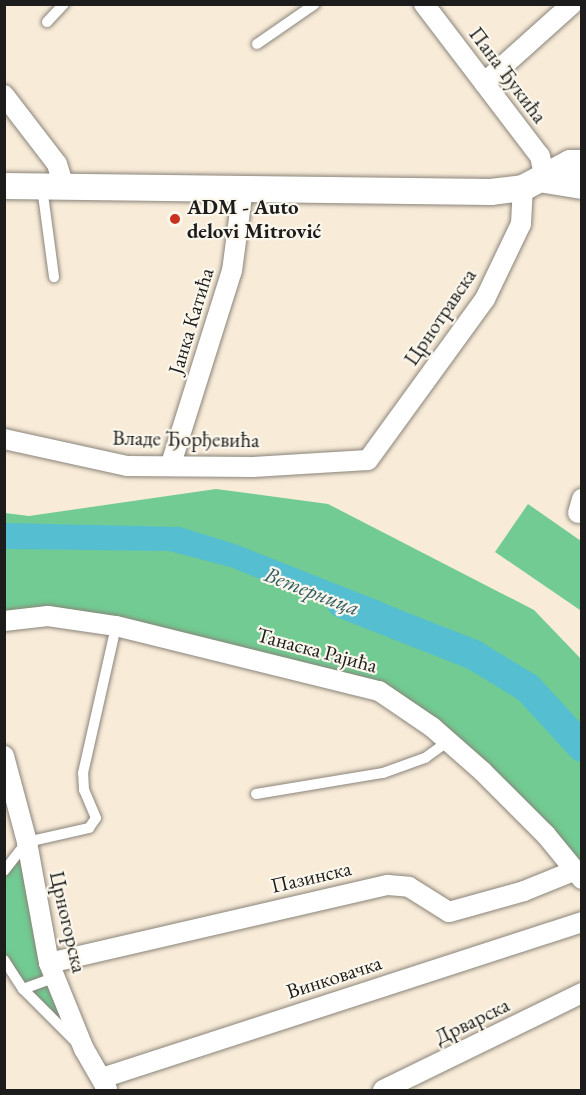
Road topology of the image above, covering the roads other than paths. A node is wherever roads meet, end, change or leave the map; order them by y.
1 (64, 4) edge
2 (315, 4) edge
3 (424, 4) edge
4 (573, 4) edge
5 (47, 22) dead end
6 (257, 44) dead end
7 (484, 83) junction
8 (4, 95) edge
9 (582, 163) edge
10 (534, 184) junction
11 (4, 186) edge
12 (582, 186) edge
13 (53, 187) junction
14 (243, 189) junction
15 (54, 277) dead end
16 (4, 439) edge
17 (368, 460) joint
18 (171, 464) junction
19 (4, 621) edge
20 (116, 626) junction
21 (448, 741) junction
22 (4, 756) edge
23 (256, 794) dead end
24 (27, 842) junction
25 (4, 871) edge
26 (579, 875) edge
27 (582, 922) edge
28 (4, 960) edge
29 (51, 970) junction
30 (23, 989) junction
31 (582, 993) edge
32 (84, 1049) junction
33 (105, 1084) edge
34 (383, 1090) edge

1 - 5 lane
2 - 6 lane
3 - 7 street, Пана Ђукића
4 - 7 street
7 - 10 street, Пана Ђукића
8 - 13 street
9 - 10 street
10 - 12 street
10 - 14 street
10 - 17 street, Црнотравска
11 - 13 street
13 - 14 street
13 - 15 lane
14 - 18 street, Јанка Катића
16 - 18 street, Владе Ђорђевића
17 - 18 street, Владе Ђорђевића
19 - 20 street, Танаска Рајића
20 - 21 street, Танаска Рајића
20 - 24 lane
21 - 23 lane
21 - 26 street, Танаска Рајића
22 - 24 street, Црногорска
24 - 25 lane
24 - 29 street, Црногорска
26 - 29 street, Пазинска
27 - 33 street, Винковачка
28 - 30 lane
29 - 30 lane
29 - 32 street, Црногорска
30 - 32 lane
31 - 34 street, Дрварска
32 - 33 street, Црногорска

